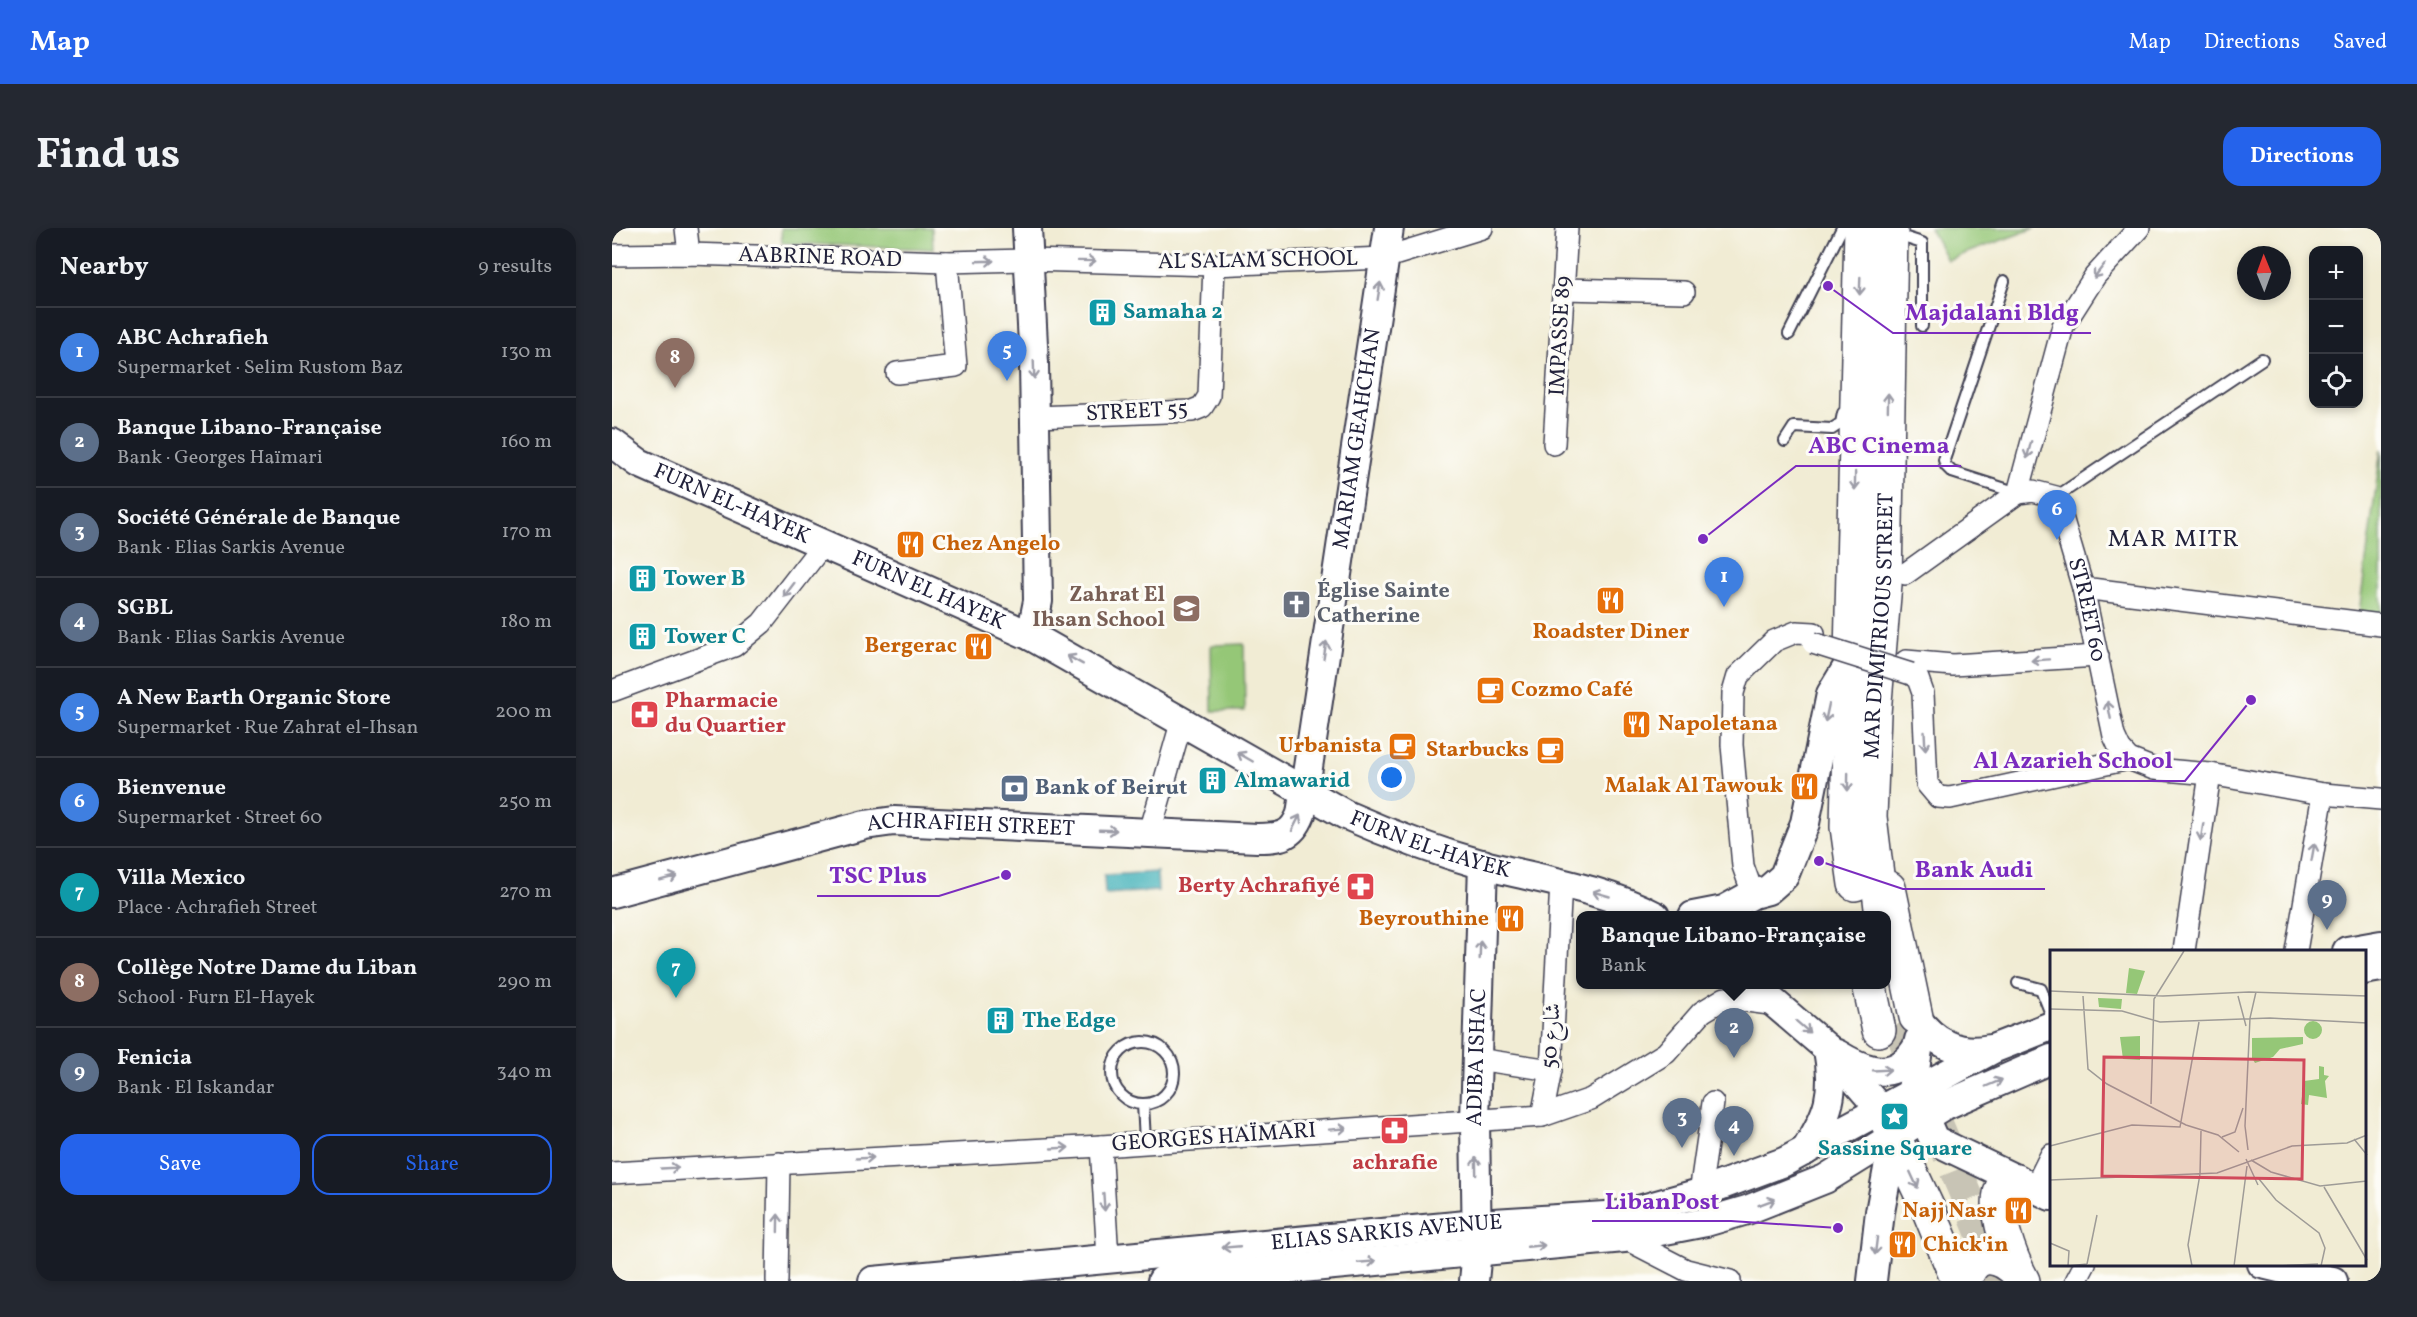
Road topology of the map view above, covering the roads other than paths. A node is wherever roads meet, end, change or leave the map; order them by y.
1 (686, 228) edge
2 (1027, 228) edge
3 (1389, 228) edge
4 (1482, 228) edge
5 (1567, 228) edge
6 (1842, 228) edge
7 (2139, 228) edge
8 (1881, 230) edge
9 (689, 254) junction
10 (612, 255) edge
11 (1384, 258) junction
12 (1029, 260) junction
13 (947, 262) junction
14 (1214, 265) junction
15 (2004, 280) dead end
16 (1564, 289) junction
17 (1684, 292) dead end
18 (1922, 326) dead end
19 (1789, 334) dead end
20 (1858, 334) junction
21 (2262, 359) dead end
22 (897, 373) dead end
23 (1846, 392) dead end
24 (1844, 404) dead end
25 (1036, 417) junction
26 (1785, 441) dead end
27 (612, 443) edge
28 (1554, 444) dead end
29 (2018, 493) junction
30 (2056, 497) junction
31 (824, 543) junction
32 (1905, 574) dead end
33 (2083, 588) junction
34 (2381, 624) edge
35 (1031, 636) junction
36 (1813, 638) junction
37 (2098, 656) junction
38 (1851, 661) junction
39 (1917, 671) junction
40 (612, 691) edge
41 (1182, 720) junction
42 (2129, 759) junction
43 (2210, 774) junction
44 (1304, 791) junction
45 (2322, 794) junction
46 (2381, 799) edge
47 (1870, 817) junction
48 (1150, 832) junction
49 (1483, 864) junction
50 (1561, 883) junction
51 (612, 893) edge
52 (1753, 894) junction
53 (1647, 911) edge
54 (1727, 911) edge
55 (1858, 911) edge
56 (1882, 911) edge
57 (2381, 945) edge
58 (2184, 950) edge
59 (2296, 950) edge
60 (2353, 950) edge
61 (2381, 967) edge
62 (1891, 969) edge
63 (2366, 970) edge
64 (2018, 983) dead end
65 (1758, 989) edge
66 (1873, 989) edge
67 (1777, 1005) junction
68 (2050, 1012) edge
69 (2050, 1026) edge
70 (1903, 1029) junction
71 (1995, 1048) junction
72 (1828, 1049) junction
73 (1477, 1059) junction
74 (2050, 1059) edge
75 (1551, 1070) junction
76 (1912, 1090) junction
77 (1713, 1103) dead end
78 (1143, 1104) junction
79 (1932, 1113) junction
80 (1542, 1116) junction
81 (1475, 1119) junction
82 (1888, 1124) junction
83 (1145, 1142) junction
84 (1101, 1146) junction
85 (1804, 1152) junction
86 (2050, 1157) edge
87 (779, 1163) junction
88 (612, 1173) edge
89 (1825, 1179) junction
90 (2034, 1189) edge
91 (1700, 1193) junction
92 (1880, 1212) junction
93 (1477, 1238) junction
94 (1623, 1238) junction
95 (1108, 1258) junction
96 (2084, 1266) edge
97 (2270, 1266) edge
98 (2020, 1277) edge
99 (777, 1281) edge
100 (873, 1281) edge
101 (1162, 1281) edge
102 (1474, 1281) edge
103 (1730, 1281) edge
104 (1872, 1281) edge
105 (1958, 1281) edge
106 (1965, 1281) edge
107 (2076, 1281) edge
108 (2333, 1281) edge

1 - 9 street
2 - 12 street
3 - 11 street, MARIAM GEAHCHAN
4 - 11 street, AL SALAM SCHOOL
5 - 16 street, IMPASSE 89
6 - 19 lane
7 -> 29 street
8 - 18 lane
8 -> 20 highway, MAR DIMITRIOUS STREET
47 -> 8 highway, MAR DIMITRIOUS STREET
9 - 10 street, AABRINE ROAD
9 - 13 street, AABRINE ROAD
11 - 14 street, AL SALAM SCHOOL
44 -> 11 street, MARIAM GEAHCHAN
13 -> 12 street, AABRINE ROAD
12 -> 14 street, AL SALAM SCHOOL
12 -> 25 street
13 - 22 street
14 - 25 street, STREET 55
15 - 29 lane
16 - 17 street
16 - 28 street, IMPASSE 89
20 - 23 lane
20 -> 38 highway, MAR DIMITRIOUS STREET
21 - 30 lane
24 - 26 lane
25 - 35 street
27 - 31 street, FURN EL-HAYEK
29 - 30 street
29 - 32 street
30 - 33 street, STREET 60
31 - 35 street, FURN EL HAYEK
31 -> 40 street
33 - 34 street
33 - 37 street, STREET 60
41 -> 35 street, FURN EL-HAYEK
36 - 39 street, bridge
36 - 52 street
36 - 52 street
37 -> 39 street
42 -> 37 street, STREET 60
38 -> 52 street
38 -> 55 highway, MAR DIMITRIOUS STREET
39 -> 42 street
44 -> 41 street, FURN EL-HAYEK
41 - 48 street
42 - 43 street
43 - 45 street
43 -> 58 street
48 -> 44 street, ACHRAFIEH STREET
44 - 49 street, FURN EL-HAYEK
45 - 46 street
59 -> 45 street
47 - 56 highway, MAR DIMITRIOUS STREET
47 - 70 highway
51 -> 48 street, ACHRAFIEH STREET
49 - 50 street, FURN EL-HAYEK
73 -> 49 street, ADIBA ISHAC
53 -> 50 street, FURN EL-HAYEK
50 - 75 street, شارع 50
52 - 54 street
57 - 60 street
61 - 63 street
62 - 70 highway
64 - 68 lane
65 - 67 street
66 - 70 highway
67 -> 72 street
67 - 80 street, GEORGES HAÏMARI
69 - 71 street
70 - 71 street
72 -> 70 street
70 - 76 street
71 - 76 street
72 - 82 street
72 - 85 street
73 - 75 street
73 - 81 street, ADIBA ISHAC
79 -> 74 street
75 - 80 street, شارع 50
76 - 79 street
76 - 82 street
77 - 91 street
78 - 78 lane
78 - 83 lane
79 - 82 street
79 - 90 street
80 - 81 street, GEORGES HAÏMARI
83 -> 81 street, GEORGES HAÏMARI
93 -> 81 street, ADIBA ISHAC
82 - 85 street, ELIAS SARKIS AVENUE
82 - 89 street
82 - 92 street
82 -> 105 highway
83 - 84 street, GEORGES HAÏMARI
87 -> 84 street, GEORGES HAÏMARI
84 -> 95 street
85 - 91 street, ELIAS SARKIS AVENUE
86 - 90 street
88 -> 87 street, GEORGES HAÏMARI
99 -> 87 street
89 - 92 street
94 -> 89 street, ELIAS SARKIS AVENUE
90 - 98 highway
91 - 93 street, ELIAS SARKIS AVENUE
92 -> 104 street
93 -> 94 street, ELIAS SARKIS AVENUE
93 -> 95 street, ELIAS SARKIS AVENUE
101 -> 93 street, ELIAS SARKIS AVENUE
93 - 102 street, ADIBA ISHAC
94 - 103 street
95 - 100 street, ELIAS SARKIS AVENUE
96 - 107 street
97 - 108 street
98 - 106 highway

